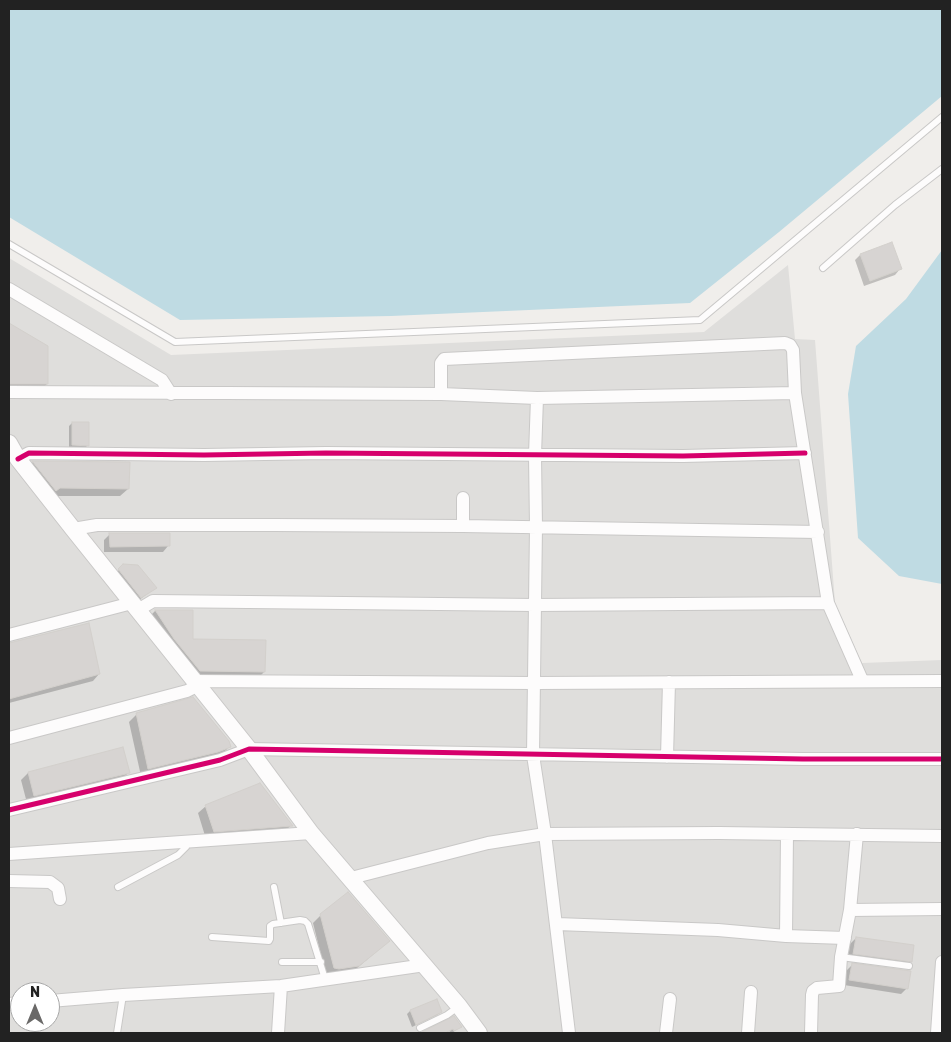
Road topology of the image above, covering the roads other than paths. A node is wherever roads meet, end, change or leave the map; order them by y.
1 (942, 117) edge
2 (942, 170) edge
3 (9, 244) edge
4 (823, 268) dead end
5 (9, 289) edge
6 (9, 392) edge
7 (795, 393) junction
8 (171, 394) junction
9 (441, 394) junction
10 (537, 398) junction
11 (9, 443) edge
12 (805, 453) junction
13 (535, 455) junction
14 (18, 459) junction
15 (463, 498) dead end
16 (463, 526) junction
17 (536, 527) junction
18 (73, 529) junction
19 (818, 532) junction
20 (828, 603) junction
21 (535, 605) junction
22 (135, 606) junction
23 (9, 635) edge
24 (862, 680) junction
25 (942, 681) edge
26 (669, 682) junction
27 (195, 683) junction
28 (534, 683) junction
29 (9, 738) edge
30 (249, 749) junction
31 (533, 755) junction
32 (667, 756) junction
33 (942, 760) edge
34 (9, 810) edge
35 (311, 833) junction
36 (545, 834) junction
37 (787, 834) junction
38 (857, 834) junction
39 (942, 836) edge
40 (188, 841) junction
41 (9, 854) edge
42 (352, 878) junction
43 (9, 881) edge
44 (118, 887) dead end
45 (274, 887) dead end
46 (60, 899) dead end
47 (942, 909) edge
48 (850, 910) junction
49 (281, 923) junction
50 (557, 924) junction
51 (786, 936) junction
52 (212, 937) dead end
53 (844, 938) junction
54 (841, 956) junction
55 (282, 962) dead end
56 (321, 962) junction
57 (942, 962) edge
58 (425, 965) junction
59 (909, 966) dead end
60 (942, 978) edge
61 (325, 979) junction
62 (281, 986) junction
63 (751, 992) dead end
64 (123, 995) junction
65 (670, 999) dead end
66 (60, 1000) edge
67 (459, 1006) junction
68 (420, 1028) dead end
69 (117, 1033) edge
70 (278, 1033) edge
71 (479, 1033) edge
72 (568, 1033) edge
73 (666, 1033) edge
74 (748, 1033) edge
75 (811, 1033) edge
76 (938, 1033) edge

1 - 3 lane
2 - 4 lane
5 - 8 street
6 - 8 street
7 - 9 street
7 - 10 street
7 - 12 street
8 - 9 street
9 - 10 street
10 - 13 street
11 - 14 street
12 - 13 street
12 - 19 street
13 - 14 street
13 - 17 street
14 - 18 street
15 - 16 street
16 - 17 street
16 - 18 street
17 - 19 street
17 - 21 street
18 - 22 street
19 - 20 street
20 - 21 street
20 - 24 street
21 - 22 street
21 - 28 street
22 - 23 street
22 - 27 street
24 - 25 street
24 - 26 street
26 - 28 street
26 - 32 street
27 - 28 street
27 - 29 street
27 - 30 street
28 - 31 street
30 - 31 street
30 - 34 street
30 - 35 street
31 - 32 street
31 - 36 street
32 - 33 street
35 - 40 street
35 - 42 street
36 - 37 street
36 - 42 street
36 - 50 street
37 - 38 street
37 - 51 street
38 - 39 street
38 - 48 street
40 - 41 street
40 - 44 lane
42 - 58 street
43 - 46 street
45 - 49 lane
47 - 48 street
48 - 53 street
49 - 52 lane
49 - 56 lane
50 - 51 street
50 - 72 street
51 - 53 street
53 - 54 street
54 - 59 lane
54 - 75 street
55 - 56 lane
56 - 61 lane
57 - 60 street
58 - 61 street
58 - 67 street
60 - 76 street
61 - 62 street
62 - 64 street
62 - 70 street
63 - 74 street
64 - 66 street
64 - 69 lane
65 - 73 street
67 - 68 lane
67 - 71 street

